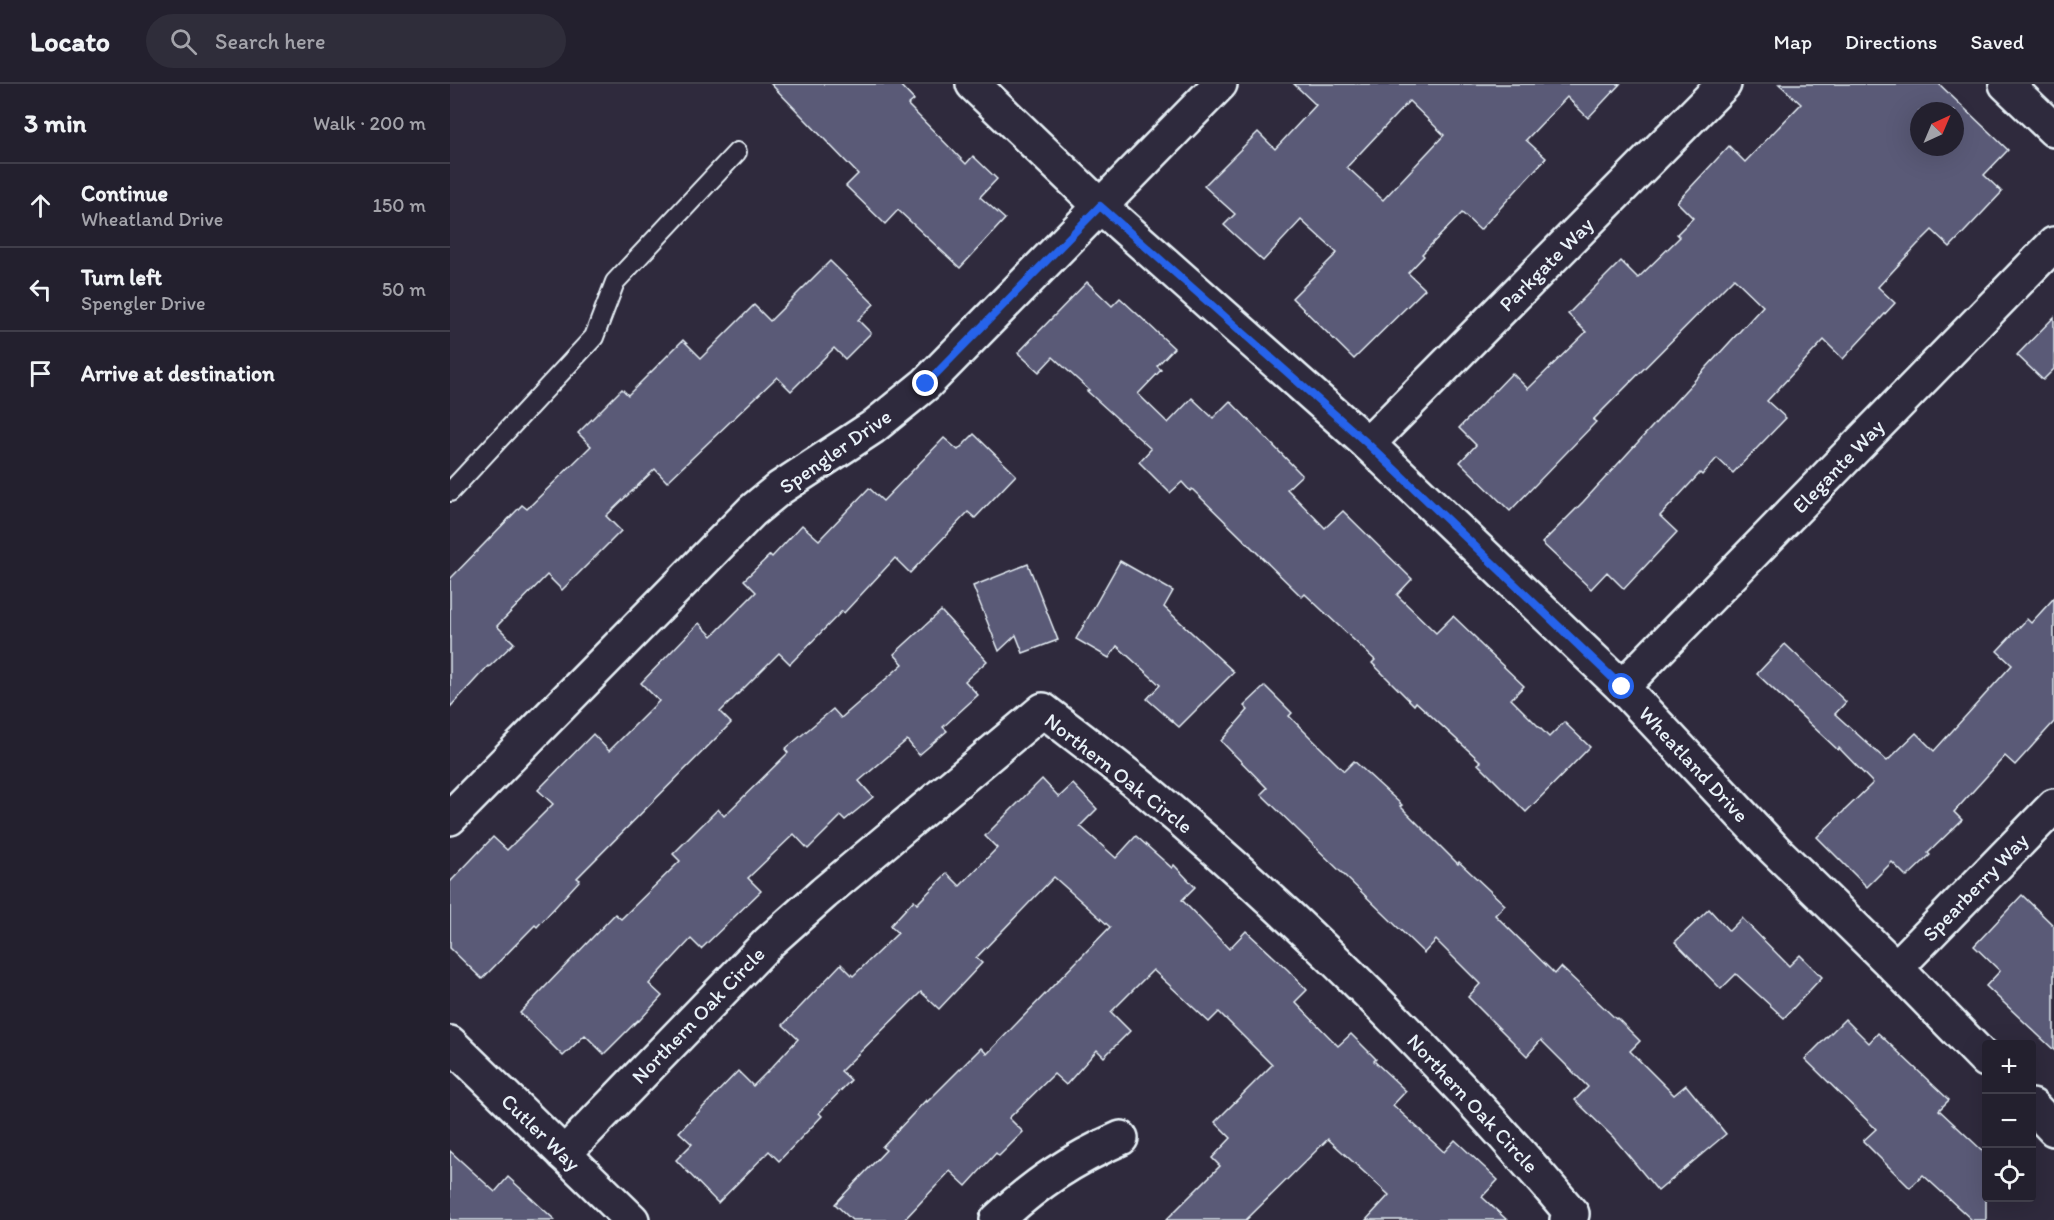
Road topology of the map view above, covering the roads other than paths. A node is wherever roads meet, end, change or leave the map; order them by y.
1 (974, 84) edge
2 (1220, 84) edge
3 (1724, 84) edge
4 (2006, 84) edge
5 (2054, 130) edge
6 (737, 152) dead end
7 (1100, 206) junction
8 (2054, 244) edge
9 (1368, 444) junction
10 (450, 492) edge
11 (1622, 687) junction
12 (2054, 806) edge
13 (450, 818) edge
14 (1896, 968) junction
15 (450, 1043) edge
16 (1982, 1056) edge
17 (2036, 1111) edge
18 (2054, 1129) edge
19 (1121, 1138) dead end
20 (564, 1154) junction
21 (632, 1220) edge
22 (997, 1220) edge
23 (1567, 1220) edge

1 - 7 street, Wheatland Drive
2 - 7 street, Spengler Drive
3 - 9 street, Parkgate Way
4 - 5 street
6 - 10 lane
7 - 9 street, Wheatland Drive
7 - 13 street, Spengler Drive
8 - 11 street, Elegante Way
9 - 11 street, Wheatland Drive
11 - 14 street, Wheatland Drive
12 - 14 street, Spearberry Way
14 - 16 street, Wheatland Drive
15 - 20 street, Cutler Way
17 - 18 street
19 - 22 street
20 - 21 street, Cutler Way
20 - 23 street, Northern Oak Circle

